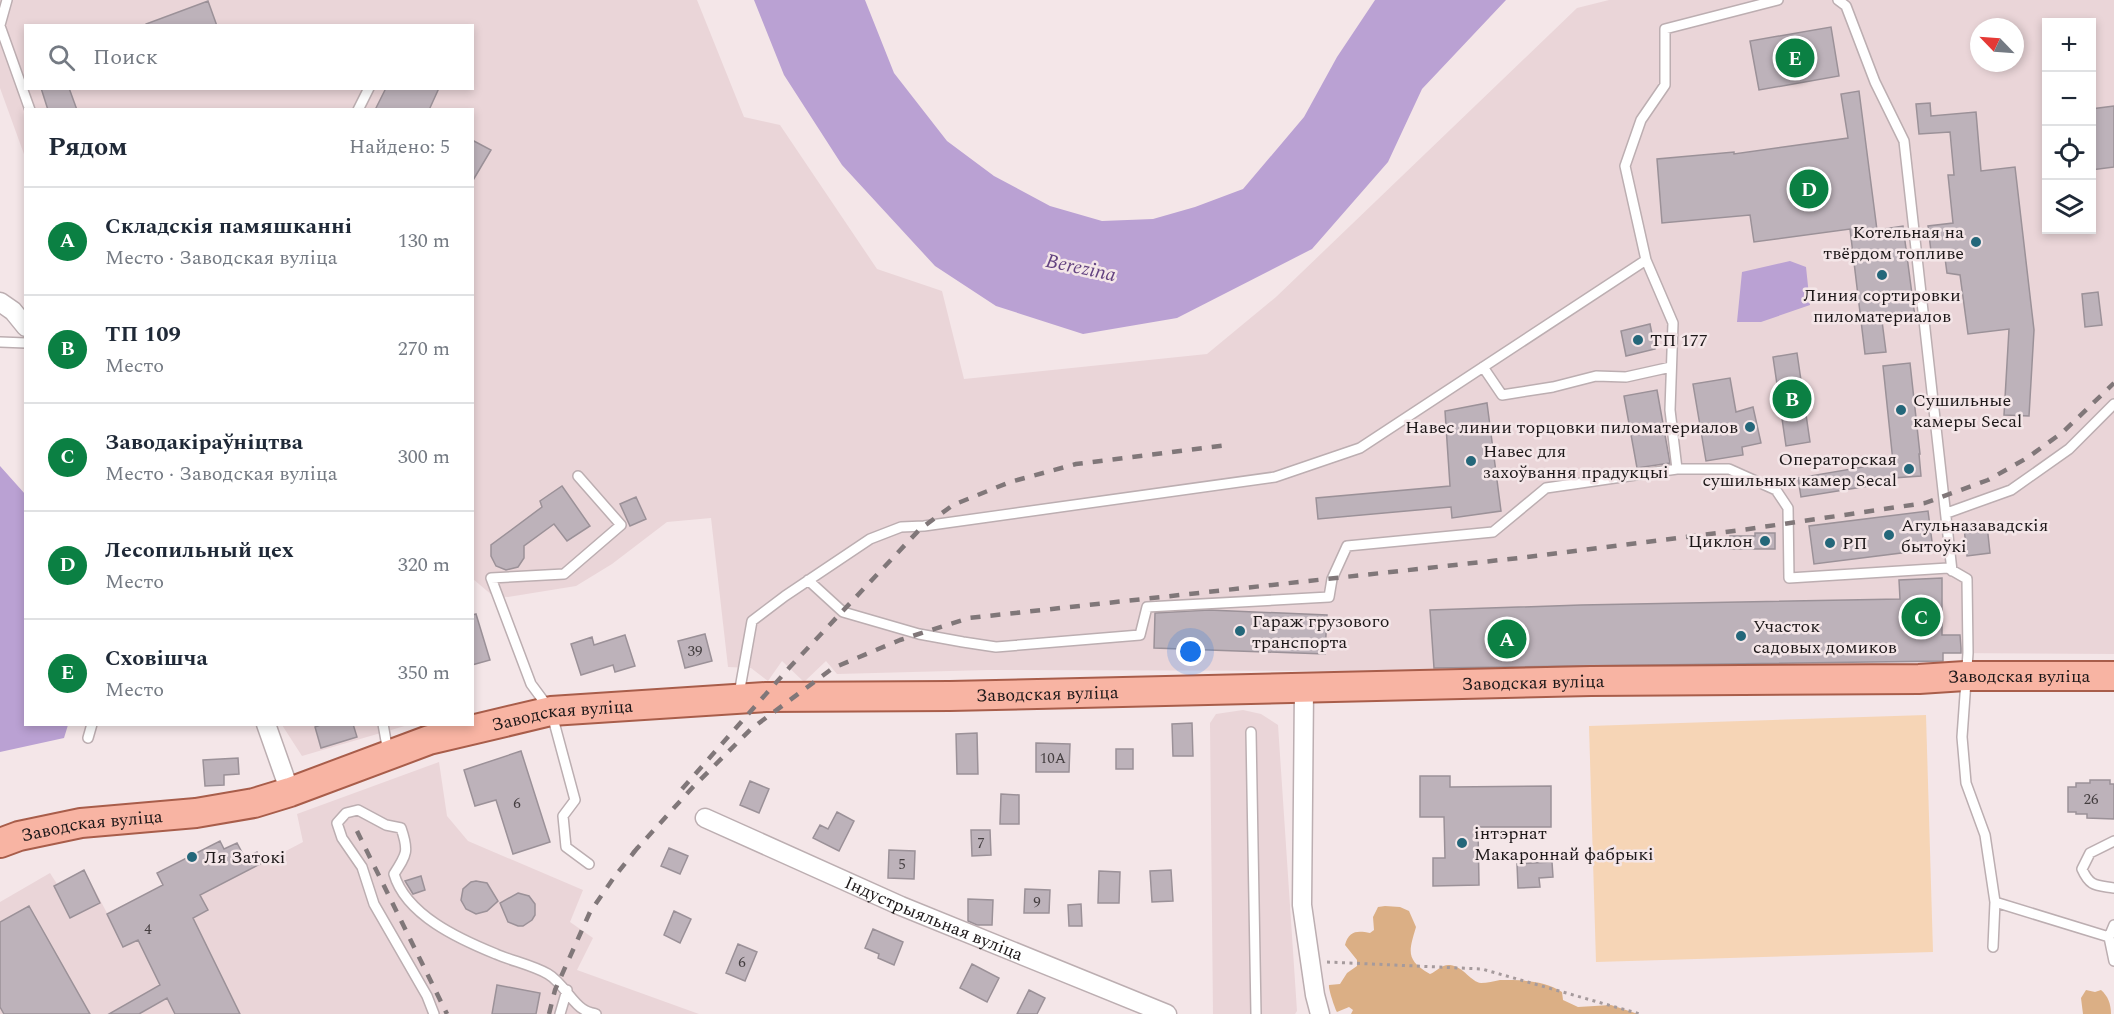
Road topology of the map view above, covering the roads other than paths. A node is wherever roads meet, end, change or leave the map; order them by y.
1 (7, 0) edge
2 (1778, 0) edge
3 (1838, 0) edge
4 (0, 26) edge
5 (368, 90) edge
6 (29, 108) edge
7 (359, 108) edge
8 (1646, 260) junction
9 (0, 302) edge
10 (24, 325) edge
11 (0, 342) edge
12 (24, 343) edge
13 (1483, 367) junction
14 (1671, 367) junction
15 (2114, 404) edge
16 (1677, 468) junction
17 (578, 476) dead end
18 (1947, 513) junction
19 (1952, 571) junction
20 (808, 580) junction
21 (1965, 676) junction
22 (2114, 676) edge
23 (1304, 688) junction
24 (738, 698) junction
25 (551, 711) junction
26 (91, 726) edge
27 (267, 726) edge
28 (383, 726) edge
29 (1251, 732) dead end
30 (88, 738) dead end
31 (389, 754) junction
32 (290, 792) junction
33 (705, 818) dead end
34 (2114, 842) edge
35 (0, 843) edge
36 (590, 864) dead end
37 (2114, 888) edge
38 (1995, 902) junction
39 (2114, 924) edge
40 (2109, 937) junction
41 (1993, 947) dead end
42 (2114, 961) edge
43 (567, 990) junction
44 (434, 1014) edge
45 (560, 1014) edge
46 (596, 1014) edge
47 (1167, 1014) edge
48 (1256, 1014) edge
49 (1320, 1014) edge

1 - 4 lane
2 - 8 lane
3 - 18 lane
4 - 6 lane
5 - 7 lane
8 - 13 lane
8 - 14 lane
9 - 10 street
11 - 12 lane
13 - 14 lane
13 - 20 lane
14 - 16 lane
15 - 18 lane
16 - 19 lane
16 - 20 lane
17 - 25 lane
18 - 19 lane
19 - 21 lane
20 - 24 lane
21 - 22 main road, Заводская вуліца
21 - 23 main road, Заводская вуліца
21 - 38 lane
23 - 24 main road, Заводская вуліца
23 - 49 street
24 - 25 main road, Заводская вуліца
25 - 31 main road, Заводская вуліца
25 - 36 lane
26 - 30 lane
27 - 32 street
28 - 31 lane
29 - 48 lane
31 - 32 main road, Заводская вуліца
32 - 35 main road, Заводская вуліца
33 - 47 street, Індустрыяльная вуліца
34 - 37 lane
38 - 40 lane
38 - 41 lane
39 - 40 lane
40 - 42 lane
43 - 44 lane
43 - 45 lane
43 - 46 lane

